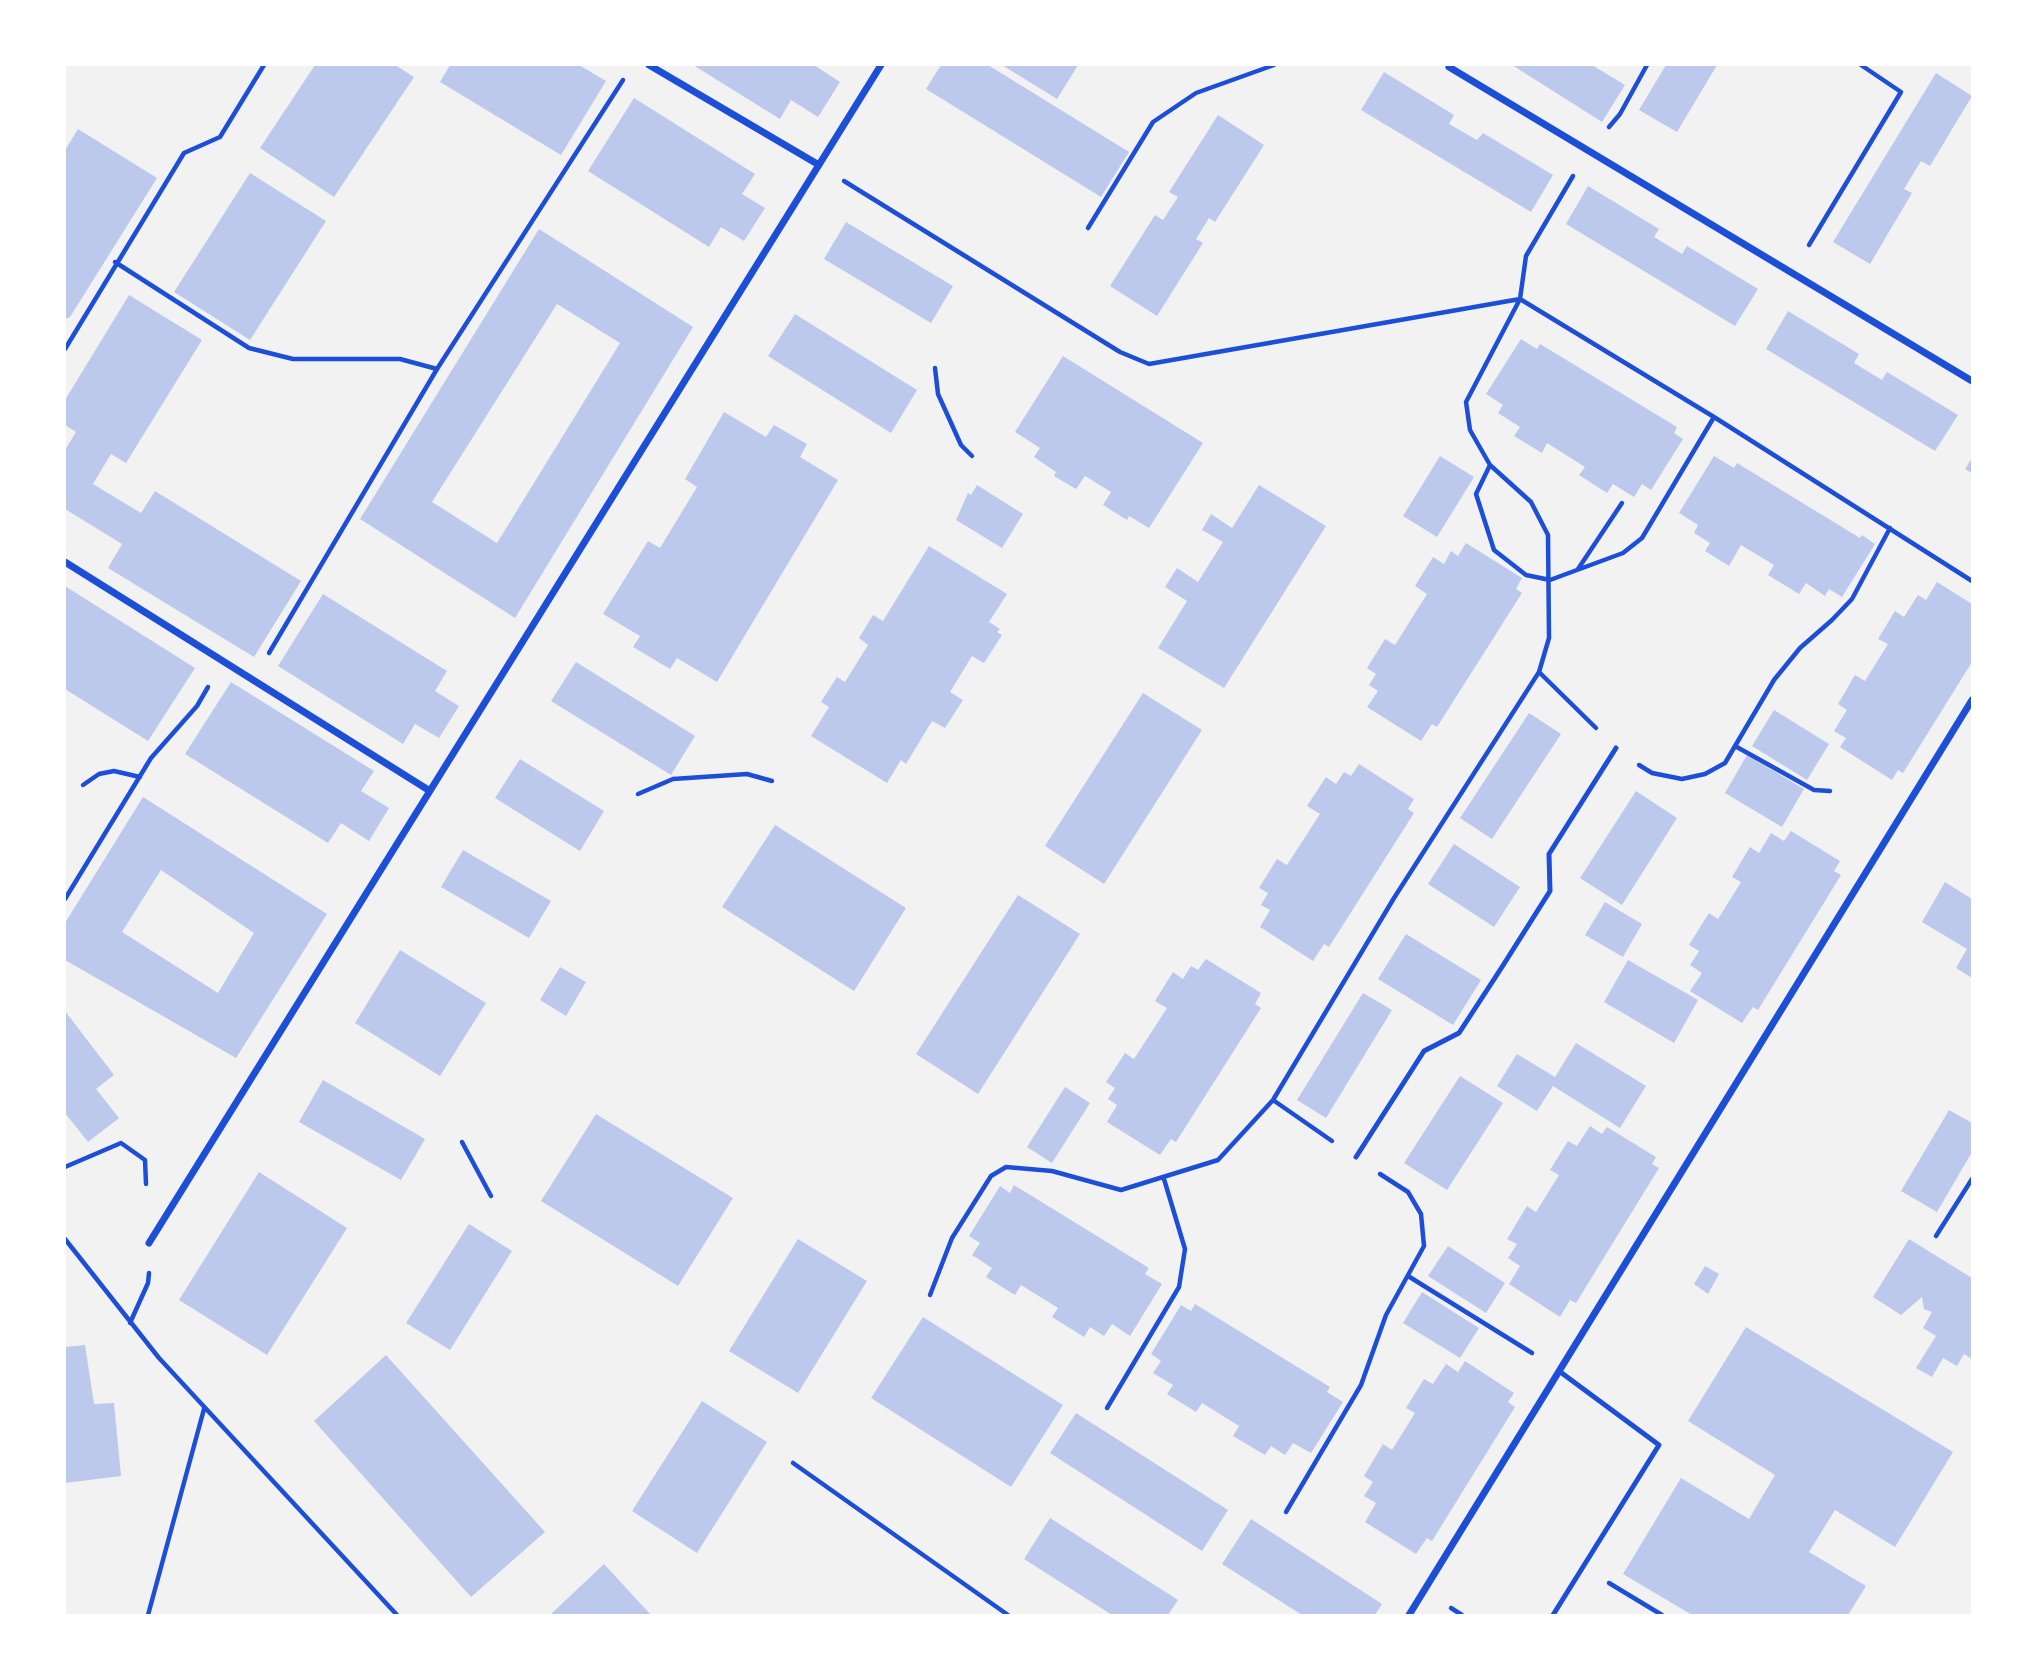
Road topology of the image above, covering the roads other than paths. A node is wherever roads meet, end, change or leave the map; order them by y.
1 (649, 65) edge
2 (881, 65) edge
3 (1449, 67) dead end
4 (819, 165) junction
5 (1972, 381) edge
6 (65, 562) edge
7 (1972, 700) edge
8 (1616, 748) road end
9 (430, 791) junction
10 (1356, 1157) road end
11 (149, 1243) dead end
12 (1559, 1371) junction
13 (1409, 1615) edge
14 (1553, 1615) edge

1 - 4 street
2 - 4 street
3 - 5 street
4 - 9 street
6 - 9 street
7 - 12 street
8 - 10 lane
9 - 11 street
12 - 13 street
12 - 14 lane

